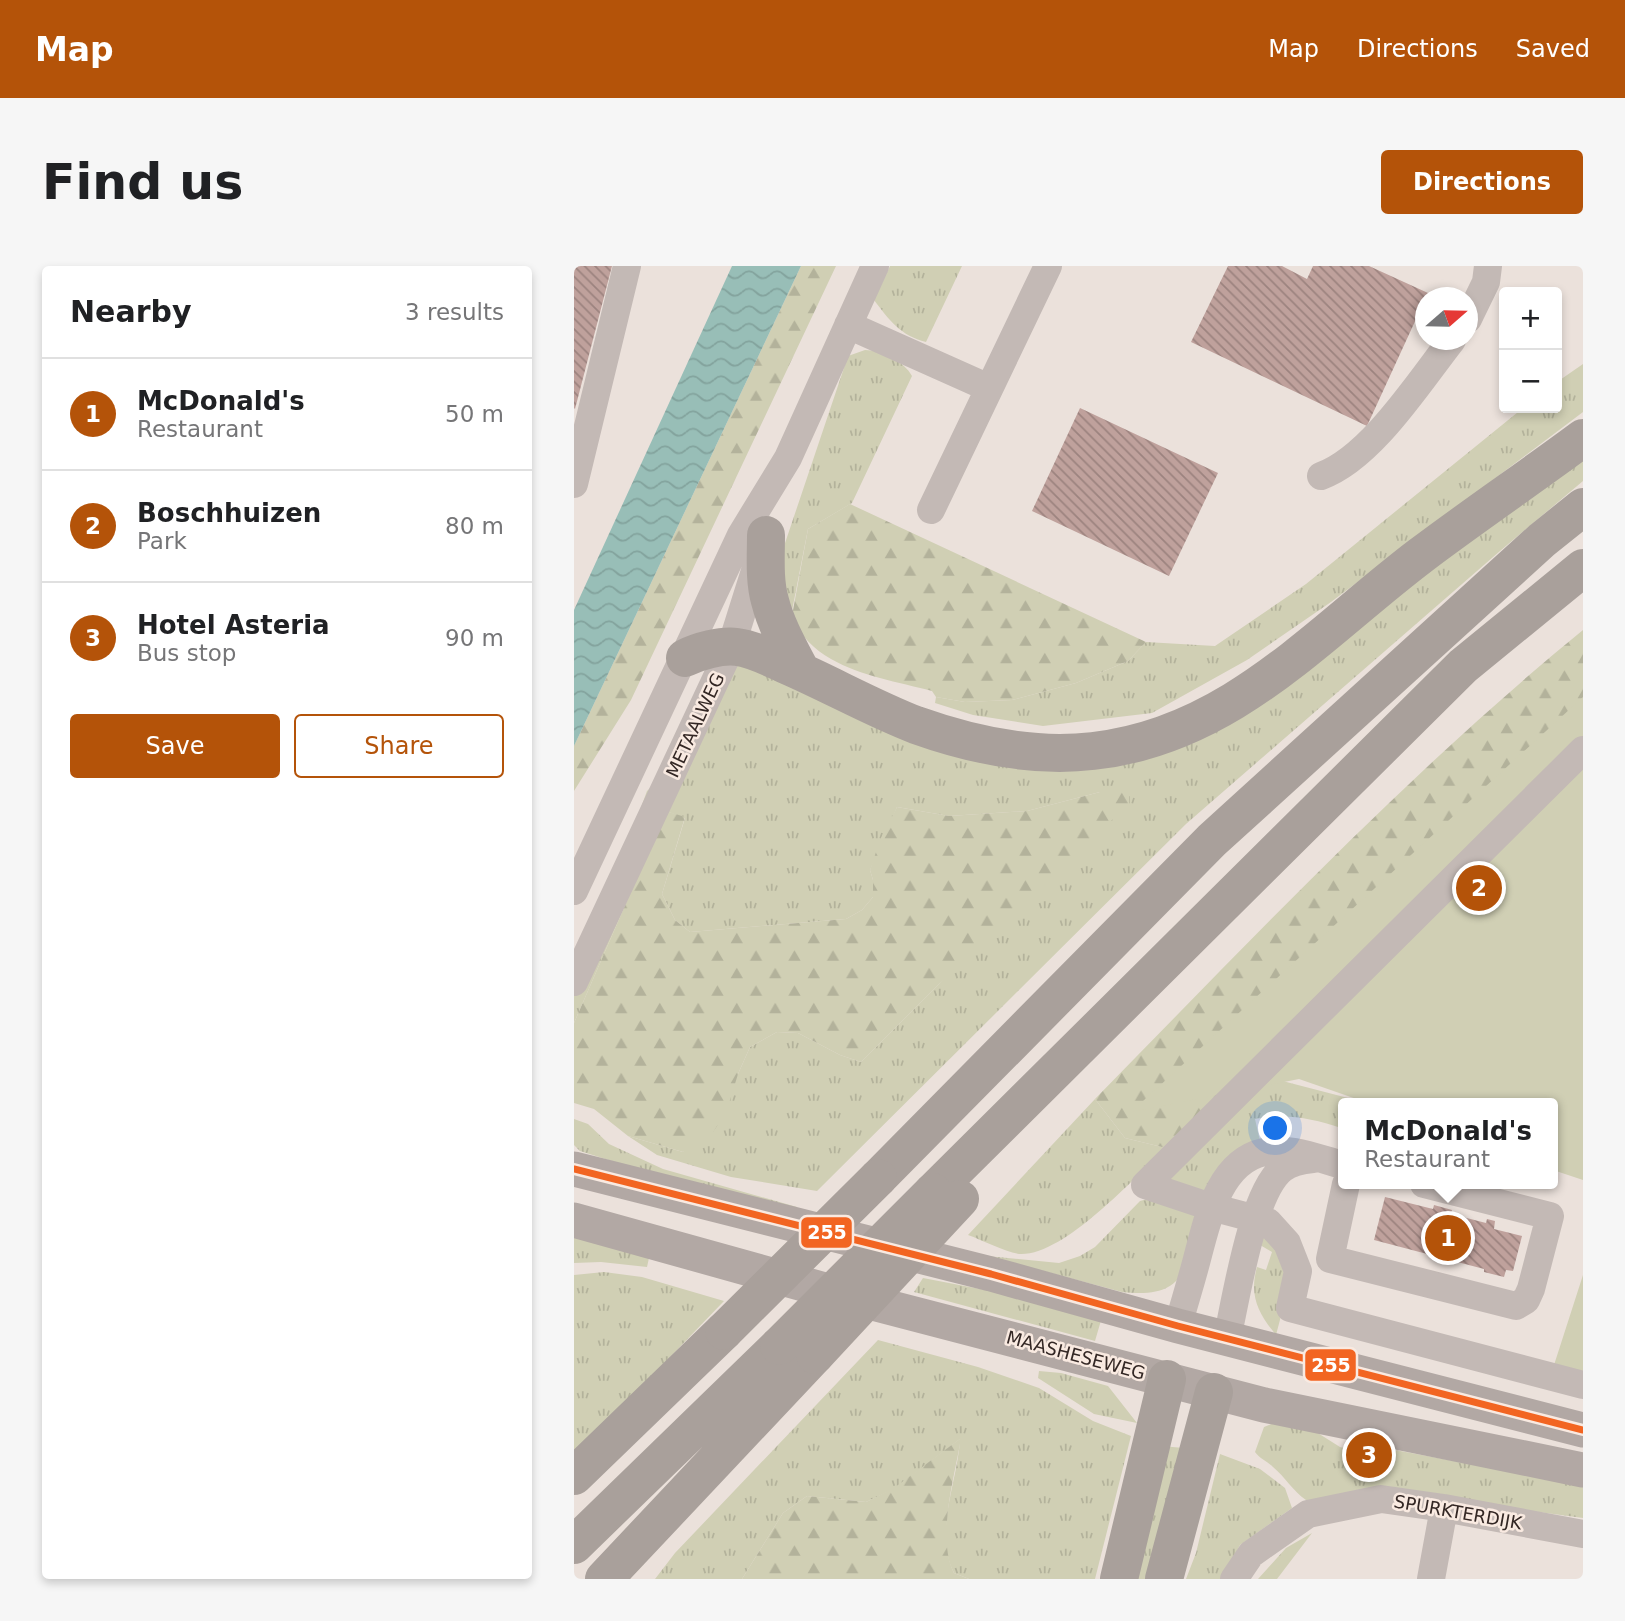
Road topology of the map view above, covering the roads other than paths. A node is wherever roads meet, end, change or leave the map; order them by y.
1 (627, 266) edge
2 (875, 266) edge
3 (1048, 266) edge
4 (1488, 266) edge
5 (1478, 298) edge
6 (848, 325) junction
7 (1444, 350) edge
8 (989, 388) junction
9 (1583, 438) edge
10 (788, 458) junction
11 (1321, 476) dead end
12 (574, 484) edge
13 (1583, 508) edge
14 (931, 510) dead end
15 (766, 535) junction
16 (1583, 568) edge
17 (731, 647) junction
18 (685, 657) junction
19 (801, 671) junction
20 (1583, 750) edge
21 (574, 891) edge
22 (574, 982) edge
23 (574, 1169) edge
24 (1338, 1171) edge
25 (1338, 1171) edge
26 (1338, 1181) edge
27 (1443, 1189) edge
28 (1211, 1207) junction
29 (1255, 1219) junction
30 (574, 1220) edge
31 (1178, 1326) junction
32 (1227, 1339) junction
33 (797, 1350) junction
34 (1167, 1379) junction
35 (1583, 1385) edge
36 (1214, 1392) junction
37 (1583, 1430) edge
38 (1583, 1470) edge
39 (574, 1476) edge
40 (1444, 1508) junction
41 (1583, 1534) edge
42 (574, 1545) edge
43 (604, 1579) edge
44 (1119, 1579) edge
45 (1164, 1579) edge
46 (1234, 1579) edge
47 (1431, 1579) edge

1 - 12 street
2 - 6 street, METAALWEG
3 - 8 street
4 - 5 street
6 - 8 street
6 - 10 street, METAALWEG
7 - 11 street
8 - 14 street
9 - 19 highway
10 - 15 street, METAALWEG
10 - 18 street, METAALWEG
13 - 39 highway, bridge
15 - 17 street, METAALWEG
15 - 19 highway
16 - 33 highway, bridge
17 - 18 highway
17 - 19 highway
17 - 22 street, METAALWEG
18 - 21 street, METAALWEG
20 - 28 street
23 - 31 main road
24 - 28 street
25 - 29 street
26 - 27 street
28 - 29 street
28 - 31 street
29 - 32 street
29 - 35 street
30 - 34 main road, MAASHESEWEG
31 - 32 main road
31 - 34 main road
32 - 36 main road
32 - 37 main road
33 - 42 highway
33 - 43 highway
34 - 36 main road, MAASHESEWEG
34 - 44 highway
36 - 38 main road, MAASHESEWEG
36 - 45 highway
40 - 41 street, SPURKTERDIJK
40 - 46 street, SPURKTERDIJK
40 - 47 street

